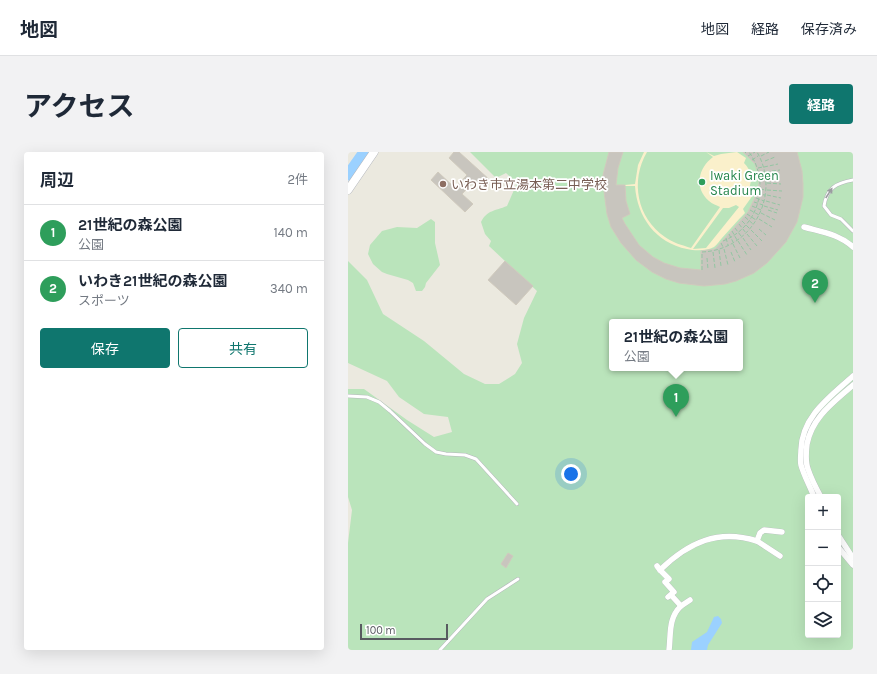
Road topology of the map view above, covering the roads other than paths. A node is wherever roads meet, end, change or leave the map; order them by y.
1 (374, 152) edge
2 (853, 180) edge
3 (348, 190) edge
4 (804, 227) dead end
5 (853, 231) edge
6 (853, 247) edge
7 (853, 376) edge
8 (853, 385) edge
9 (348, 396) edge
10 (813, 494) edge
11 (820, 494) edge
12 (517, 504) dead end
13 (782, 532) dead end
14 (841, 540) edge
15 (757, 541) junction
16 (841, 551) edge
17 (780, 556) dead end
18 (853, 558) edge
19 (853, 565) edge
20 (518, 579) dead end
21 (690, 600) dead end
22 (681, 606) junction
23 (440, 650) edge
24 (669, 650) edge

1 - 3 street
5 -> 2 lane
4 - 6 street
7 - 10 street
8 - 11 street
9 - 12 lane
13 - 15 street
14 - 18 street
15 - 17 street
15 - 22 street
16 - 19 street
20 - 23 lane
21 - 22 street
22 - 24 street

